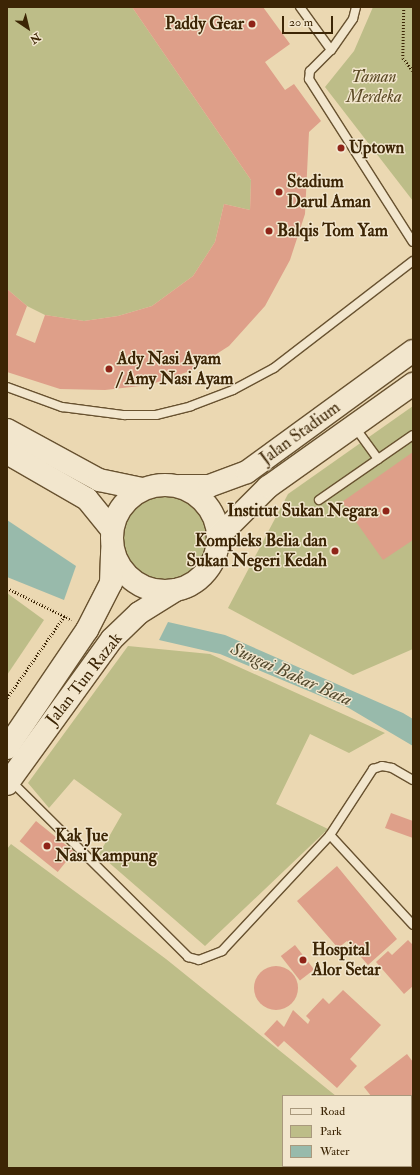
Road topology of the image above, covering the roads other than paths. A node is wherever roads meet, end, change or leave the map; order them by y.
1 (300, 7) edge
2 (356, 7) edge
3 (331, 50) junction
4 (413, 242) edge
5 (413, 261) edge
6 (413, 351) edge
7 (413, 384) edge
8 (7, 387) edge
9 (354, 426) junction
10 (7, 430) edge
11 (413, 435) edge
12 (7, 453) edge
13 (378, 459) junction
14 (177, 486) junction
15 (142, 489) junction
16 (320, 500) dead end
17 (218, 537) junction
18 (112, 539) junction
19 (176, 590) junction
20 (7, 748) edge
21 (413, 780) edge
22 (9, 782) edge
23 (330, 834) junction
24 (413, 925) edge

1 - 3 lane
2 - 3 lane
3 - 4 lane
5 - 8 lane
6 - 14 main road, Jalan Stadium
7 - 9 main road, Jalan Stadium
9 - 13 lane
9 - 17 main road, Jalan Stadium
10 - 15 main road
11 - 13 lane
12 - 18 main road
13 - 16 lane
14 - 15 main road
14 - 17 main road
15 - 18 main road
17 - 19 main road
18 - 19 main road
18 - 20 main road, Jalan Tun Razak
19 - 22 main road, Jalan Tun Razak
21 - 23 lane
22 - 23 lane
23 - 24 lane

